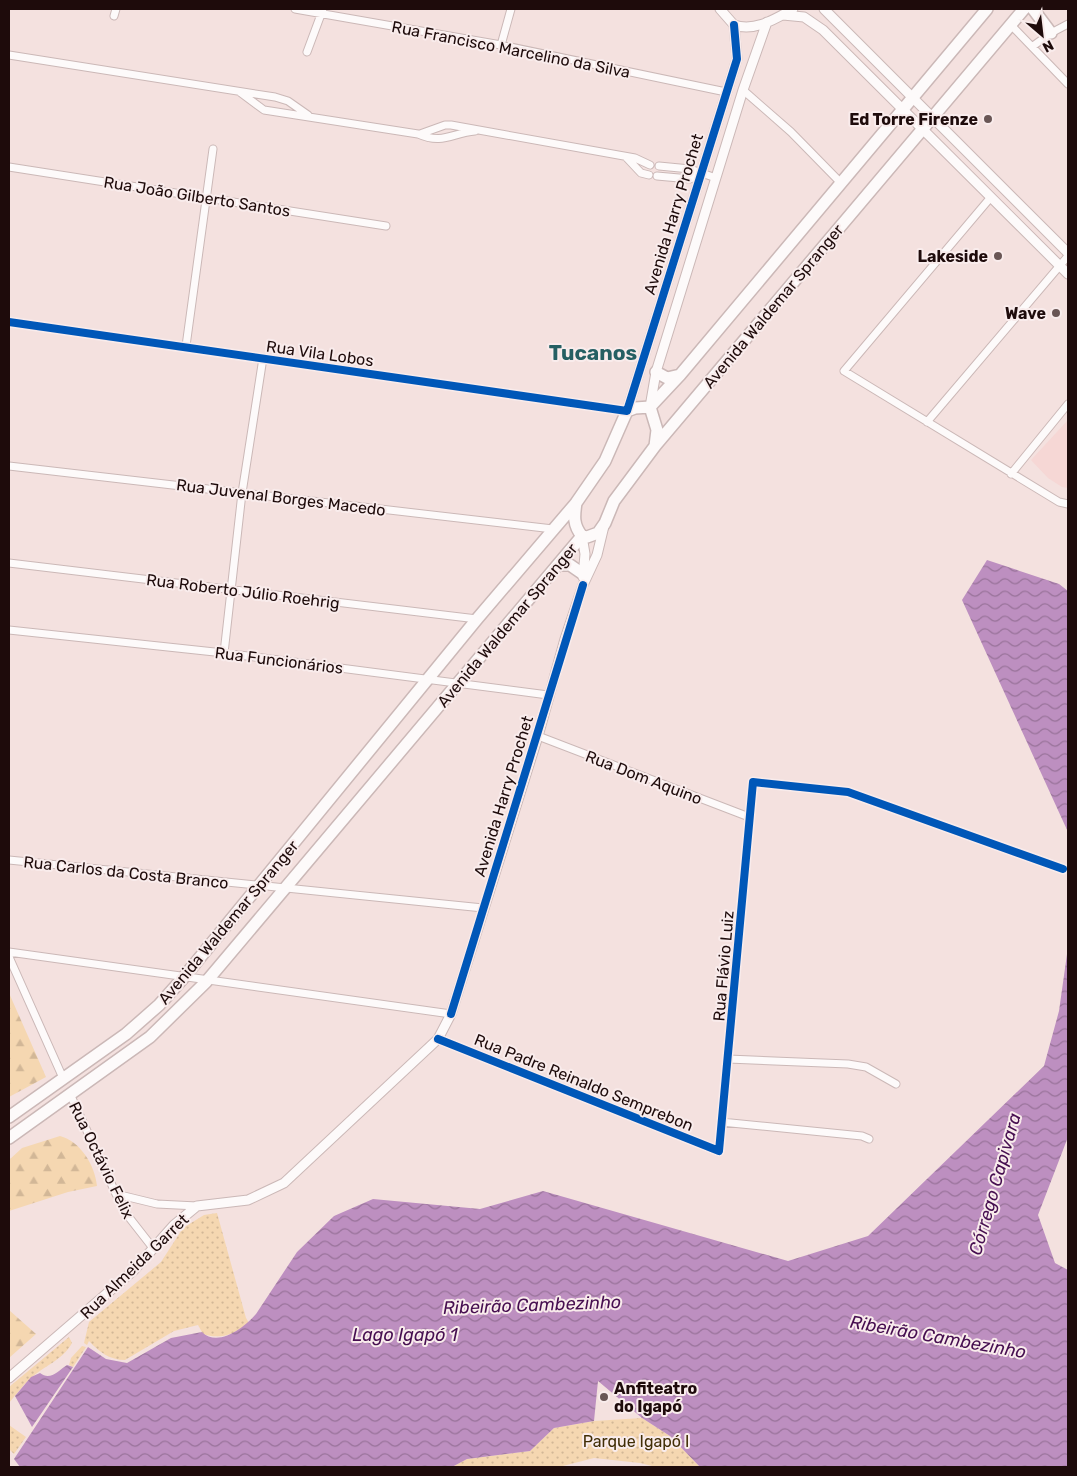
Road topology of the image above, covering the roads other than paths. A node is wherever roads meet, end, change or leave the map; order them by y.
1 (295, 9) edge
2 (511, 9) edge
3 (720, 9) edge
4 (794, 9) edge
5 (824, 9) edge
6 (987, 9) edge
7 (1024, 9) edge
8 (1033, 9) edge
9 (322, 11) edge
10 (783, 15) junction
11 (767, 22) junction
12 (1010, 24) junction
13 (1068, 24) edge
14 (734, 25) junction
15 (1051, 33) junction
16 (501, 45) junction
17 (1033, 46) junction
18 (308, 52) dead end
19 (11, 57) edge
20 (1068, 84) edge
21 (743, 90) junction
22 (726, 92) junction
23 (239, 93) junction
24 (263, 95) junction
25 (912, 98) junction
26 (288, 101) junction
27 (257, 105) junction
28 (903, 110) junction
29 (284, 114) junction
30 (308, 116) junction
31 (932, 117) junction
32 (451, 125) junction
33 (440, 126) junction
34 (922, 128) junction
35 (475, 131) junction
36 (418, 134) junction
37 (452, 137) junction
38 (442, 140) junction
39 (213, 149) dead end
40 (626, 156) junction
41 (659, 166) dead end
42 (9, 167) edge
43 (700, 174) junction
44 (657, 176) dead end
45 (716, 178) junction
46 (841, 183) junction
47 (208, 197) junction
48 (991, 197) junction
49 (386, 226) dead end
50 (1068, 252) edge
51 (1068, 256) edge
52 (1060, 266) junction
53 (1068, 274) edge
54 (9, 322) edge
55 (186, 346) junction
56 (262, 358) junction
57 (656, 372) junction
58 (680, 375) junction
59 (1068, 404) edge
60 (650, 407) junction
61 (627, 411) junction
62 (927, 422) junction
63 (655, 446) junction
64 (9, 466) edge
65 (1011, 474) junction
66 (242, 493) junction
67 (576, 503) junction
68 (1068, 504) edge
69 (605, 523) junction
70 (553, 529) junction
71 (582, 536) junction
72 (9, 563) edge
73 (559, 564) junction
74 (583, 580) junction
75 (230, 589) junction
76 (477, 619) junction
77 (9, 630) edge
78 (224, 653) junction
79 (428, 679) junction
80 (458, 683) junction
81 (548, 695) junction
82 (538, 736) junction
83 (366, 757) junction
84 (386, 768) junction
85 (750, 817) junction
86 (9, 860) edge
87 (1063, 869) dead end
88 (261, 885) junction
89 (287, 887) junction
90 (483, 908) junction
91 (9, 952) edge
92 (9, 957) edge
93 (184, 977) junction
94 (206, 982) junction
95 (451, 1014) junction
96 (438, 1039) junction
97 (728, 1059) junction
98 (63, 1078) junction
99 (896, 1084) dead end
100 (70, 1094) junction
101 (9, 1117) edge
102 (721, 1122) junction
103 (9, 1138) edge
104 (868, 1139) dead end
105 (719, 1151) joint
106 (116, 1194) junction
107 (197, 1206) junction
108 (154, 1248) junction
109 (9, 1378) edge

1 - 9 street, Rua Francisco Marcelino da Silva
2 - 16 street
3 - 14 street
4 - 10 street
5 - 25 street
6 - 25 main road, Avenida Waldemar Spranger
7 - 12 main road, Avenida Waldemar Spranger
8 - 15 main road
9 - 16 street, Rua Francisco Marcelino da Silva
9 - 18 street
10 - 11 street
10 - 28 street
11 - 14 street
11 - 21 street, Avenida Harry Prochet
12 - 17 street
12 - 31 main road, Avenida Waldemar Spranger
13 - 15 street
14 - 22 street, Avenida Harry Prochet
15 - 17 street
16 - 22 street, Rua Francisco Marcelino da Silva
17 - 20 street
19 - 23 street
21 - 45 street, Avenida Harry Prochet
21 - 46 street
22 - 43 street, Avenida Harry Prochet
23 - 24 street
23 - 27 street
24 - 26 street
24 - 27 street
25 - 28 main road, Avenida Waldemar Spranger
25 - 31 street
26 - 29 street
26 - 30 street
27 - 29 street
28 - 34 street
28 - 46 main road, Avenida Waldemar Spranger
29 - 30 street
30 - 36 street
31 - 34 main road, Avenida Waldemar Spranger
31 - 50 street
32 - 33 street
32 - 35 street
32 - 37 street
33 - 36 street
33 - 38 street
34 - 48 street
34 - 63 main road, Avenida Waldemar Spranger
35 - 37 street
35 - 40 street
36 - 38 street
37 - 38 street
39 - 47 street
40 - 40 street
41 - 43 street
42 - 47 street, Rua João Gilberto Santos
43 - 44 street
43 - 45 street, Avenida Harry Prochet
43 - 61 street, Avenida Harry Prochet
45 - 57 street, Avenida Harry Prochet
46 - 58 main road, Avenida Waldemar Spranger
47 - 49 street, Rua João Gilberto Santos
47 - 55 street
48 - 52 street
48 - 62 street
51 - 52 street
52 - 53 street
52 - 62 street
54 - 55 street, Rua Vila Lobos
55 - 56 street, Rua Vila Lobos
56 - 61 street, Rua Vila Lobos
56 - 66 street
57 - 58 main road
57 - 60 street, Avenida Harry Prochet
58 - 60 main road, Avenida Waldemar Spranger
59 - 65 street
60 - 61 main road
60 - 63 main road
61 - 67 main road, Avenida Waldemar Spranger
62 - 65 street
63 - 69 main road, Avenida Waldemar Spranger
64 - 66 street, Rua Juvenal Borges Macedo
65 - 68 street
66 - 70 street, Rua Juvenal Borges Macedo
66 - 75 street
67 - 70 main road, Avenida Waldemar Spranger
67 - 71 main road
69 - 71 main road, Avenida Waldemar Spranger
69 - 74 street, Avenida Harry Prochet
70 - 76 main road, Avenida Waldemar Spranger
71 - 73 main road, Avenida Waldemar Spranger
71 - 74 street, Avenida Harry Prochet
72 - 75 street, Rua Roberto Júlio Roehrig
73 - 74 main road
73 - 80 main road, Avenida Waldemar Spranger
74 - 81 street, Avenida Harry Prochet
75 - 76 street, Rua Roberto Júlio Roehrig
75 - 78 street
76 - 79 main road, Avenida Waldemar Spranger
77 - 78 street, Rua Funcionários
78 - 79 street, Rua Funcionários
79 - 80 street, Rua Funcionários
79 - 83 main road, Avenida Waldemar Spranger
80 - 81 street, Rua Funcionários
80 - 84 main road, Avenida Waldemar Spranger
81 - 82 street, Avenida Harry Prochet
82 - 85 street, Rua Dom Aquino
82 - 90 street, Avenida Harry Prochet
83 - 84 main road
83 - 88 main road, Avenida Waldemar Spranger
84 - 89 main road, Avenida Waldemar Spranger
85 - 87 street, Rua Flávio Luiz
85 - 97 street, Rua Flávio Luiz
86 - 88 street, Rua Carlos da Costa Branco
88 - 89 street, Rua Carlos da Costa Branco
88 - 93 main road, Avenida Waldemar Spranger
89 - 90 street, Rua Carlos da Costa Branco
89 - 94 main road, Avenida Waldemar Spranger
90 - 95 street, Avenida Harry Prochet
91 - 93 street
92 - 98 street
93 - 94 street
93 - 98 main road, Avenida Waldemar Spranger
94 - 95 street
94 - 100 main road, Avenida Waldemar Spranger
95 - 96 street, Avenida Harry Prochet
96 - 105 street, Rua Padre Reinaldo Semprebon
96 - 107 street, Avenida Harry Prochet
97 - 99 street
97 - 102 street, Rua Flávio Luiz
98 - 101 main road, Avenida Waldemar Spranger
100 - 103 main road, Avenida Waldemar Spranger
100 - 106 street, Rua Octávio Felix
102 - 104 street
102 - 105 street, Rua Flávio Luiz
106 - 107 street, Rua Almeida Garret
106 - 108 street, Rua Octávio Felix
107 - 108 street, Rua Almeida Garret
108 - 109 street, Rua Almeida Garret

